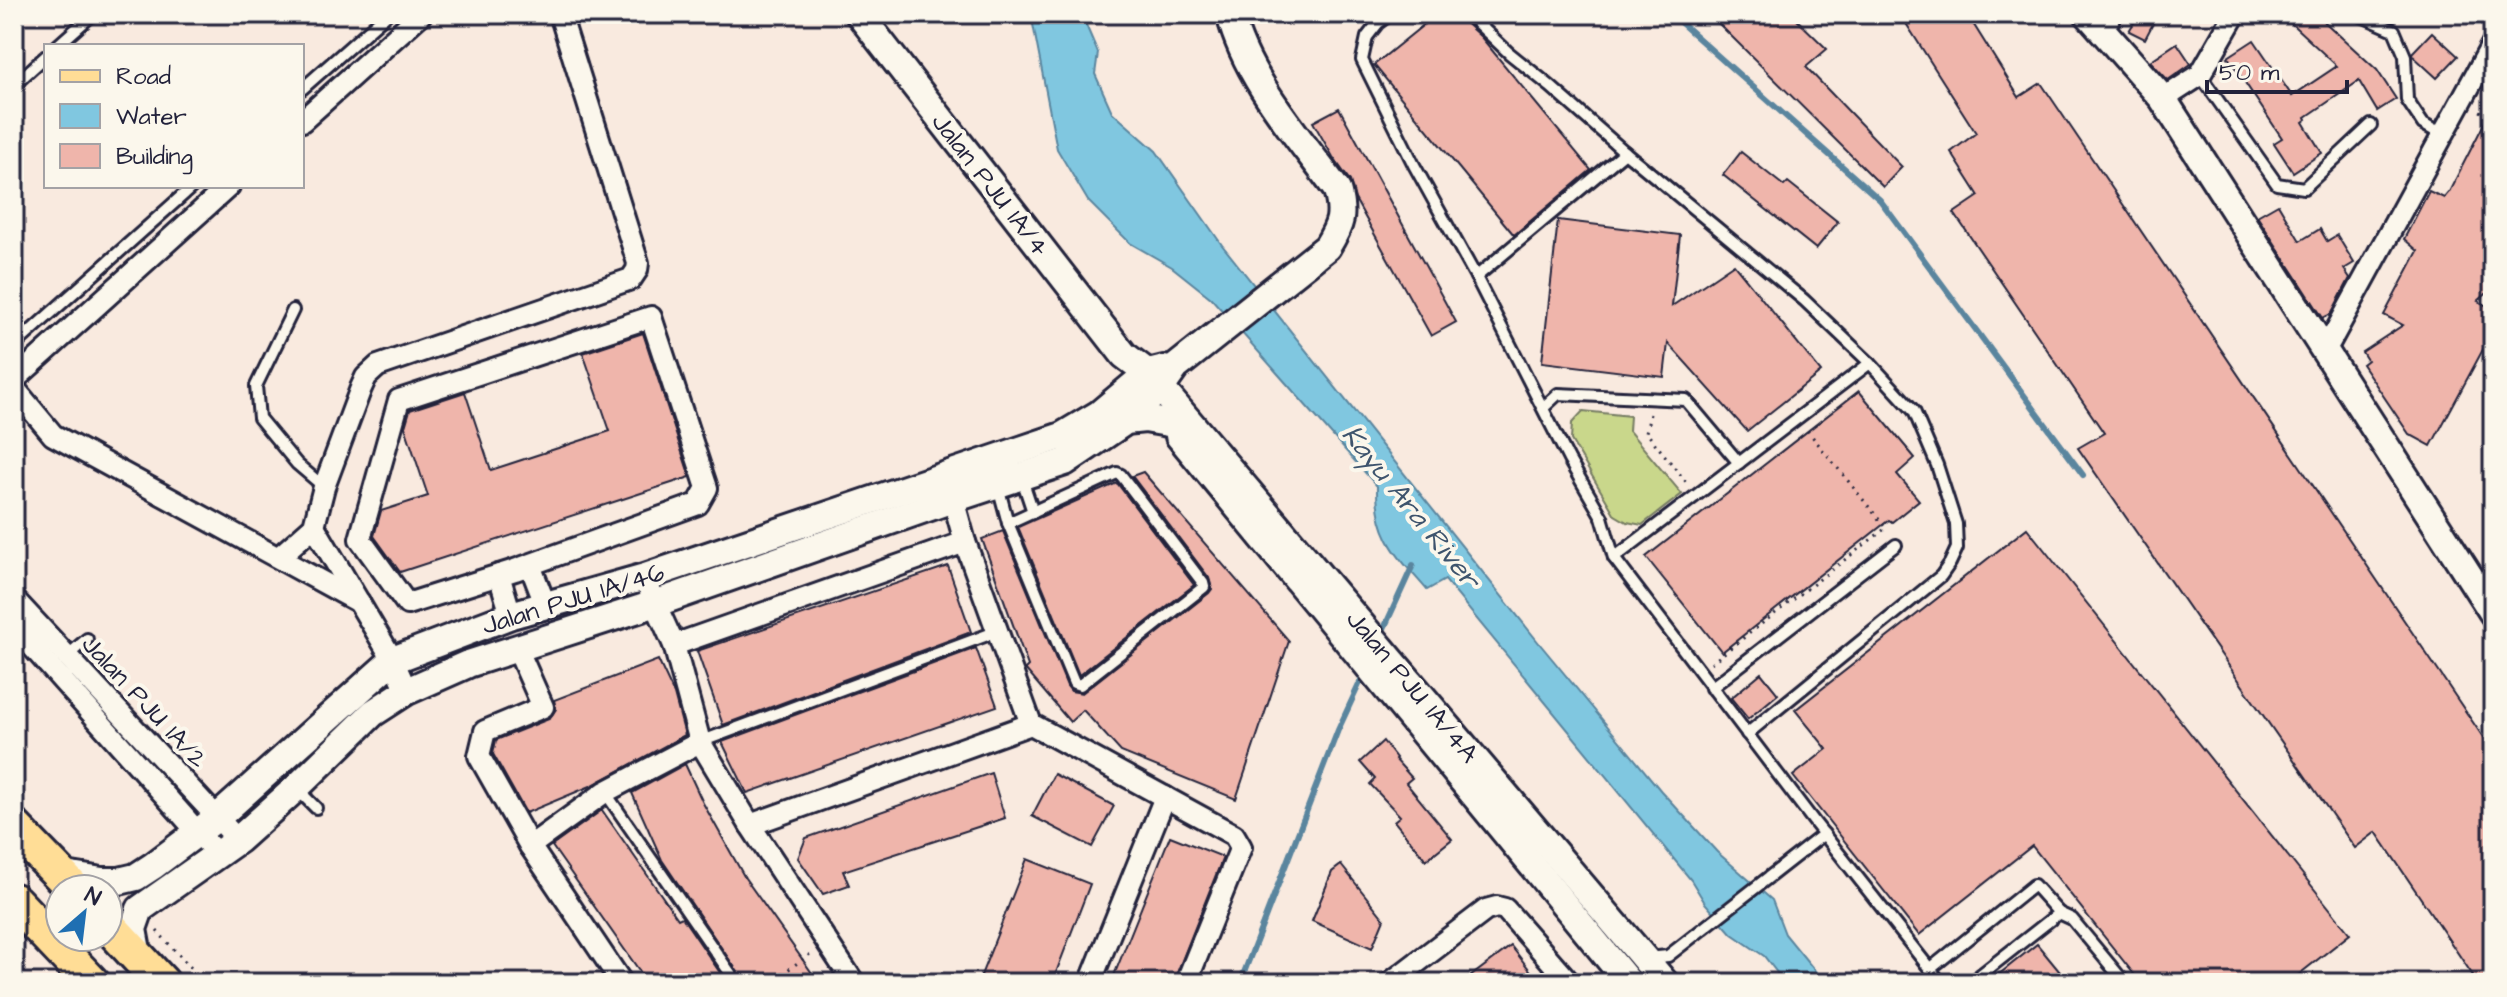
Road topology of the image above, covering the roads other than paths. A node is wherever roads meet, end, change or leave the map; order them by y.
1 (93, 14) edge
2 (387, 14) edge
3 (421, 14) edge
4 (560, 14) edge
5 (859, 14) edge
6 (1230, 14) edge
7 (1390, 14) edge
8 (1468, 14) edge
9 (2088, 14) edge
10 (2235, 14) edge
11 (2357, 14) edge
12 (2112, 24) edge
13 (2493, 43) edge
14 (59, 44) edge
15 (44, 58) edge
16 (2200, 75) junction
17 (14, 85) edge
18 (304, 87) edge
19 (2163, 99) junction
20 (304, 119) edge
21 (2371, 125) dead end
22 (2444, 136) junction
23 (1625, 152) junction
24 (191, 188) edge
25 (227, 188) edge
26 (1476, 277) junction
27 (293, 310) dead end
28 (14, 346) edge
29 (2325, 351) junction
30 (1870, 363) junction
31 (14, 380) edge
32 (1148, 386) junction
33 (14, 388) edge
34 (1544, 407) junction
35 (1125, 421) junction
36 (1168, 423) junction
37 (1739, 463) junction
38 (1009, 480) junction
39 (324, 487) junction
40 (953, 499) junction
41 (1033, 512) junction
42 (1008, 523) junction
43 (314, 526) junction
44 (965, 542) junction
45 (1896, 545) dead end
46 (279, 557) junction
47 (1614, 558) junction
48 (530, 565) junction
49 (499, 575) junction
50 (645, 577) junction
51 (14, 599) edge
52 (359, 602) junction
53 (545, 604) junction
54 (654, 604) junction
55 (2493, 613) edge
56 (511, 615) junction
57 (14, 626) edge
58 (998, 631) junction
59 (87, 639) dead end
60 (1362, 640) junction
61 (674, 645) junction
62 (517, 648) junction
63 (393, 660) junction
64 (60, 662) junction
65 (1711, 688) junction
66 (1400, 689) junction
67 (407, 691) junction
68 (1031, 724) junction
69 (1747, 734) junction
70 (700, 742) junction
71 (296, 788) junction
72 (605, 792) junction
73 (1165, 797) junction
74 (316, 808) dead end
75 (208, 824) junction
76 (750, 825) junction
77 (14, 827) edge
78 (1824, 834) junction
79 (530, 846) junction
80 (228, 847) junction
81 (58, 873) edge
82 (124, 880) edge
83 (14, 901) edge
84 (2059, 913) junction
85 (124, 942) edge
86 (138, 956) junction
87 (1660, 969) edge
88 (1930, 969) junction
89 (92, 983) edge
90 (162, 983) edge
91 (622, 983) edge
92 (737, 983) edge
93 (854, 983) edge
94 (1090, 983) edge
95 (1186, 983) edge
96 (1390, 983) edge
97 (1570, 983) edge
98 (1629, 983) edge
99 (1941, 983) edge
100 (1970, 983) edge
101 (2125, 983) edge

1 - 14 lane
2 - 18 lane
3 - 20 street
4 - 39 street
5 - 32 street, Jalan PJU 1A/4
6 - 32 street
7 - 26 lane
8 - 23 lane
9 - 12 street
10 - 16 street
11 - 22 lane
12 - 19 street
13 - 22 street
15 - 17 lane
16 - 19 street
16 - 21 lane
19 - 29 street
22 - 29 street
23 - 26 lane
23 - 30 lane
24 - 28 lane
25 - 31 street
26 - 34 lane
27 - 39 lane
29 - 55 street
30 - 37 lane
30 - 69 lane
32 - 35 street, Jalan PJU 1A/46
32 - 36 street, Jalan PJU 1A/4A
32 - 50 street, Jalan PJU 1A/46
32 - 60 street, Jalan PJU 1A/4A
33 - 46 street
34 - 37 lane
34 - 47 lane
35 - 36 street
35 - 38 street, Jalan PJU 1A/46
36 - 60 street, Jalan PJU 1A/4A
37 - 47 lane
38 - 40 street, Jalan PJU 1A/46
38 - 41 lane
38 - 42 lane
39 - 43 street
40 - 44 street
40 - 54 street, Jalan PJU 1A/46
41 - 42 lane
41 - 42 lane
43 - 46 street
43 - 52 street
44 - 58 street
44 - 61 street
45 - 65 lane
46 - 52 street
47 - 65 lane
48 - 49 street
48 - 49 street
48 - 53 street
49 - 56 street
50 - 53 street, Jalan PJU 1A/46
50 - 54 street
51 - 64 street, Jalan PJU 1A/2
52 - 63 street
53 - 56 street, Jalan PJU 1A/46
54 - 61 street
54 - 62 street, Jalan PJU 1A/46
56 - 63 street, Jalan PJU 1A/46
57 - 64 street, Jalan PJU 1A/2
58 - 68 street
58 - 70 lane
59 - 64 lane
60 - 66 street, Jalan PJU 1A/4A
61 - 70 street
62 - 67 street, Jalan PJU 1A/46
62 - 79 street
63 - 67 street
63 - 75 street, Jalan PJU 1A/46
64 - 75 street, Jalan PJU 1A/2
65 - 69 lane
66 - 87 street, Jalan PJU 1A/4A
66 - 98 street, Jalan PJU 1A/4A
67 - 71 street, Jalan PJU 1A/46
68 - 73 street
68 - 76 street
69 - 78 lane
70 - 72 street
70 - 76 street
71 - 74 lane
71 - 80 street, Jalan PJU 1A/46
72 - 79 street
72 - 92 lane
73 - 94 street
73 - 95 street
75 - 80 street, Jalan PJU 1A/2
75 - 82 street, Jalan PJU 1A/46
76 - 93 street
77 - 81 main road
78 - 87 lane
78 - 88 lane
79 - 91 street
80 - 86 street, Jalan PJU 1A/46
83 - 89 main road
84 - 88 lane
84 - 100 lane
84 - 101 lane
85 - 86 main road
86 - 90 main road
88 - 99 lane
96 - 97 street

